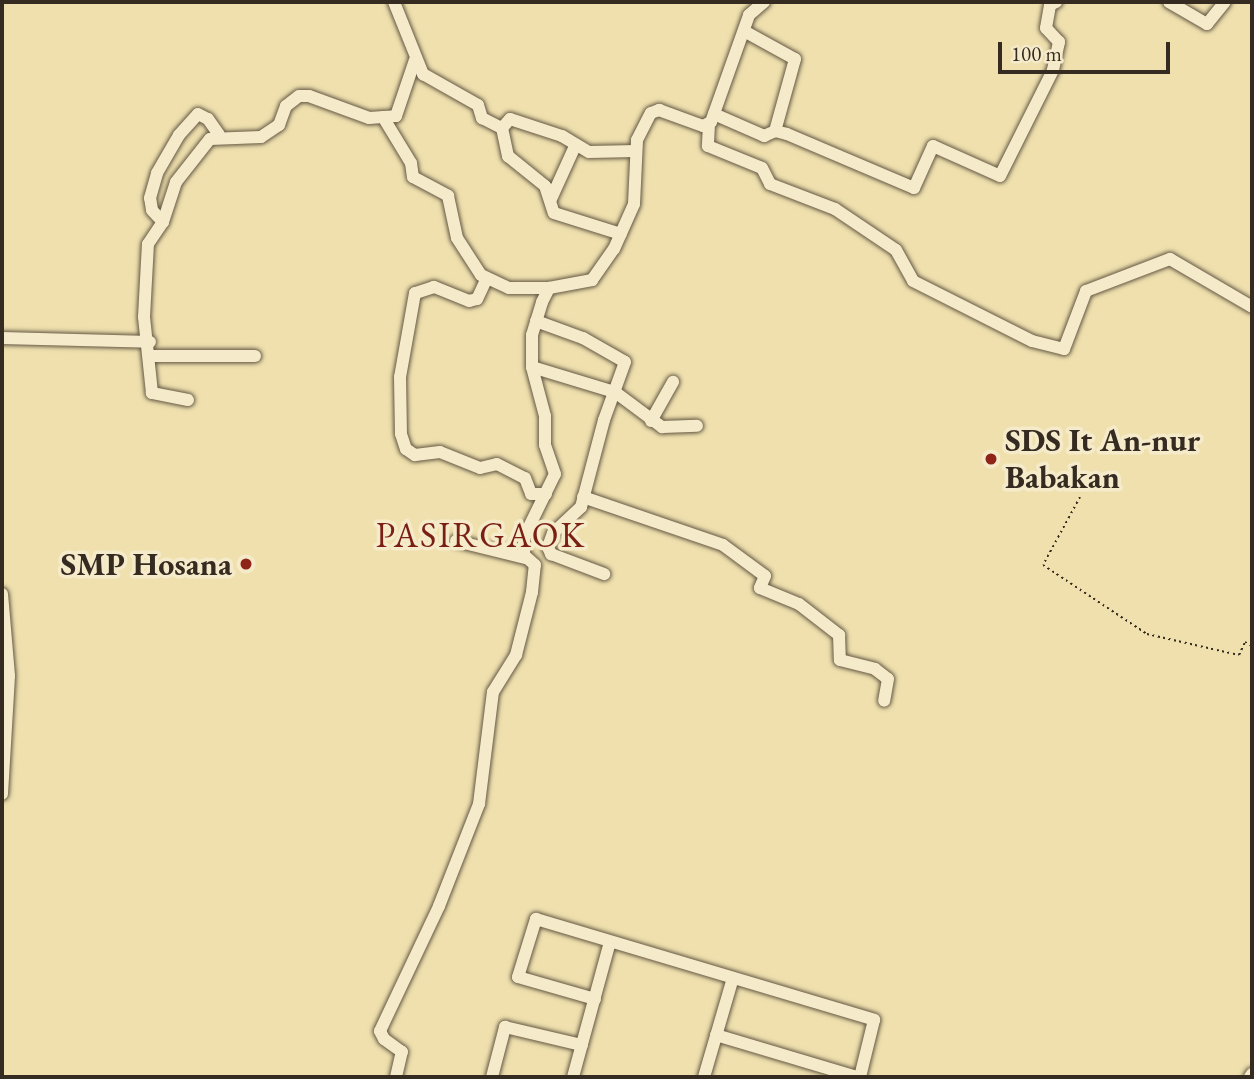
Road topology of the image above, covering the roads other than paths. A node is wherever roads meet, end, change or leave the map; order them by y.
1 (394, 2) edge
2 (764, 2) edge
3 (1056, 2) edge
4 (1169, 2) edge
5 (1225, 2) edge
6 (744, 31) junction
7 (415, 60) junction
8 (383, 117) junction
9 (711, 119) junction
10 (502, 128) junction
11 (775, 131) junction
12 (219, 135) junction
13 (575, 146) junction
14 (636, 151) junction
15 (551, 199) junction
16 (163, 222) junction
17 (621, 234) junction
18 (486, 280) junction
19 (549, 288) junction
20 (1252, 307) edge
21 (536, 321) junction
22 (2, 338) edge
23 (150, 342) junction
24 (151, 356) junction
25 (255, 356) dead end
26 (532, 367) junction
27 (673, 382) dead end
28 (615, 392) junction
29 (188, 400) dead end
30 (651, 422) junction
31 (697, 426) dead end
32 (545, 494) junction
33 (583, 497) junction
34 (456, 541) dead end
35 (526, 558) junction
36 (604, 575) dead end
37 (2, 594) edge
38 (884, 701) dead end
39 (2, 794) edge
40 (610, 942) junction
41 (733, 978) junction
42 (595, 999) junction
43 (716, 1035) junction
44 (582, 1045) junction
45 (396, 1077) edge
46 (492, 1077) edge
47 (573, 1077) edge
48 (704, 1077) edge
49 (859, 1077) edge

1 - 7 street
2 - 6 street
3 - 11 street
4 - 5 street
6 - 9 street
6 - 11 street
7 - 8 street
7 - 10 street
8 - 12 street
8 - 18 street
9 - 11 street
9 - 14 street
9 - 20 street
10 - 13 street
10 - 15 street
12 - 16 street
12 - 16 street
13 - 14 street
13 - 15 street
14 - 17 street
15 - 17 street
16 - 23 street
17 - 19 street
18 - 19 street
18 - 32 street
19 - 21 street
21 - 26 street
21 - 28 street
22 - 23 street
23 - 24 street
24 - 25 street
24 - 29 street
26 - 28 street
26 - 32 street
27 - 30 street
28 - 30 street
28 - 33 street
30 - 31 street
32 - 35 street
33 - 36 street
33 - 38 street
34 - 35 street
35 - 45 street
37 - 39 street
40 - 41 street
40 - 42 street
40 - 42 street
41 - 43 street
41 - 49 street
42 - 44 street
43 - 48 street
43 - 49 street
44 - 46 street
44 - 47 street

